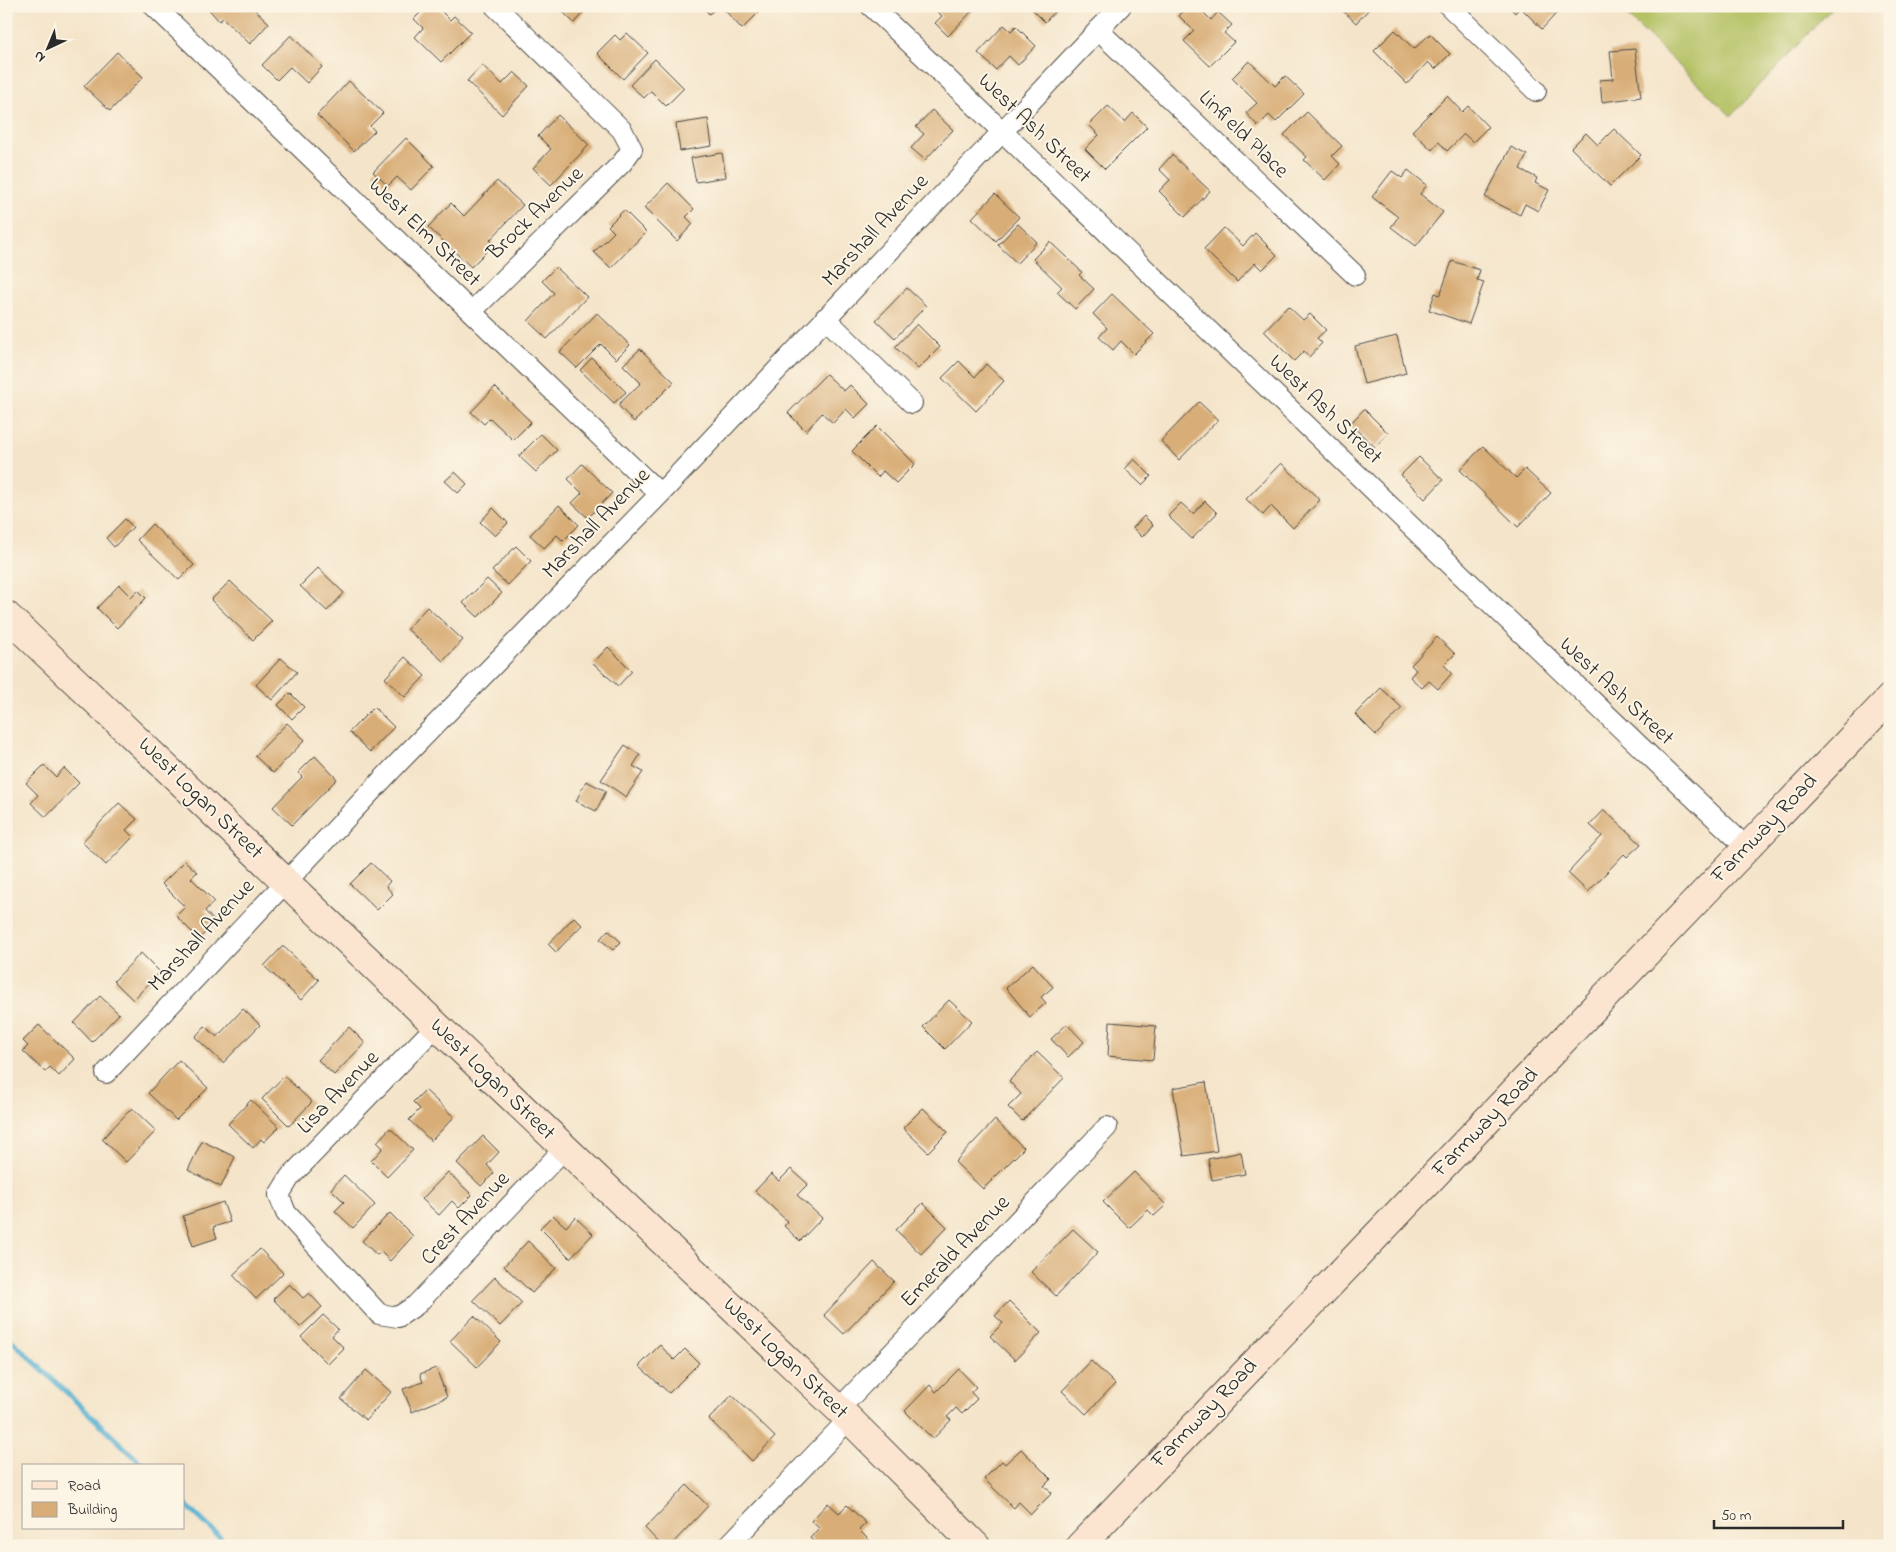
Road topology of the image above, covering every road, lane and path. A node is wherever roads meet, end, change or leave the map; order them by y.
1 (154, 6) edge
2 (495, 6) edge
3 (871, 6) edge
4 (1121, 6) edge
5 (1448, 6) edge
6 (1098, 30) junction
7 (1536, 91) dead end
8 (1002, 131) junction
9 (1355, 275) dead end
10 (471, 312) junction
11 (825, 318) junction
12 (912, 403) dead end
13 (660, 494) junction
14 (6, 615) edge
15 (1890, 698) edge
16 (1747, 848) junction
17 (286, 881) junction
18 (436, 1026) junction
19 (106, 1073) dead end
20 (1107, 1127) dead end
21 (564, 1149) junction
22 (398, 1317) joint
23 (844, 1414) junction
24 (728, 1546) edge
25 (976, 1546) edge
26 (1080, 1546) edge

1 - 10 street, West Elm Street
2 - 10 street, Brock Avenue
3 - 8 street, West Ash Street
4 - 6 street, Marshall Avenue
5 - 7 street
6 - 8 street, Marshall Avenue
6 - 9 street, Linfield Place
8 - 11 street, Marshall Avenue
8 - 16 street, West Ash Street
10 - 13 street, West Elm Street
11 - 12 street
11 - 13 street, Marshall Avenue
13 - 17 street, Marshall Avenue
14 - 17 street, West Logan Street
15 - 16 street, Farmway Road
16 - 26 street, Farmway Road
17 - 18 street, West Logan Street
17 - 19 street, Marshall Avenue
18 - 21 street, West Logan Street
18 - 22 street, Lisa Avenue
20 - 23 street, Emerald Avenue
21 - 22 street, Crest Avenue
21 - 23 street, West Logan Street
23 - 24 street, Emerald Avenue
23 - 25 street, West Logan Street

